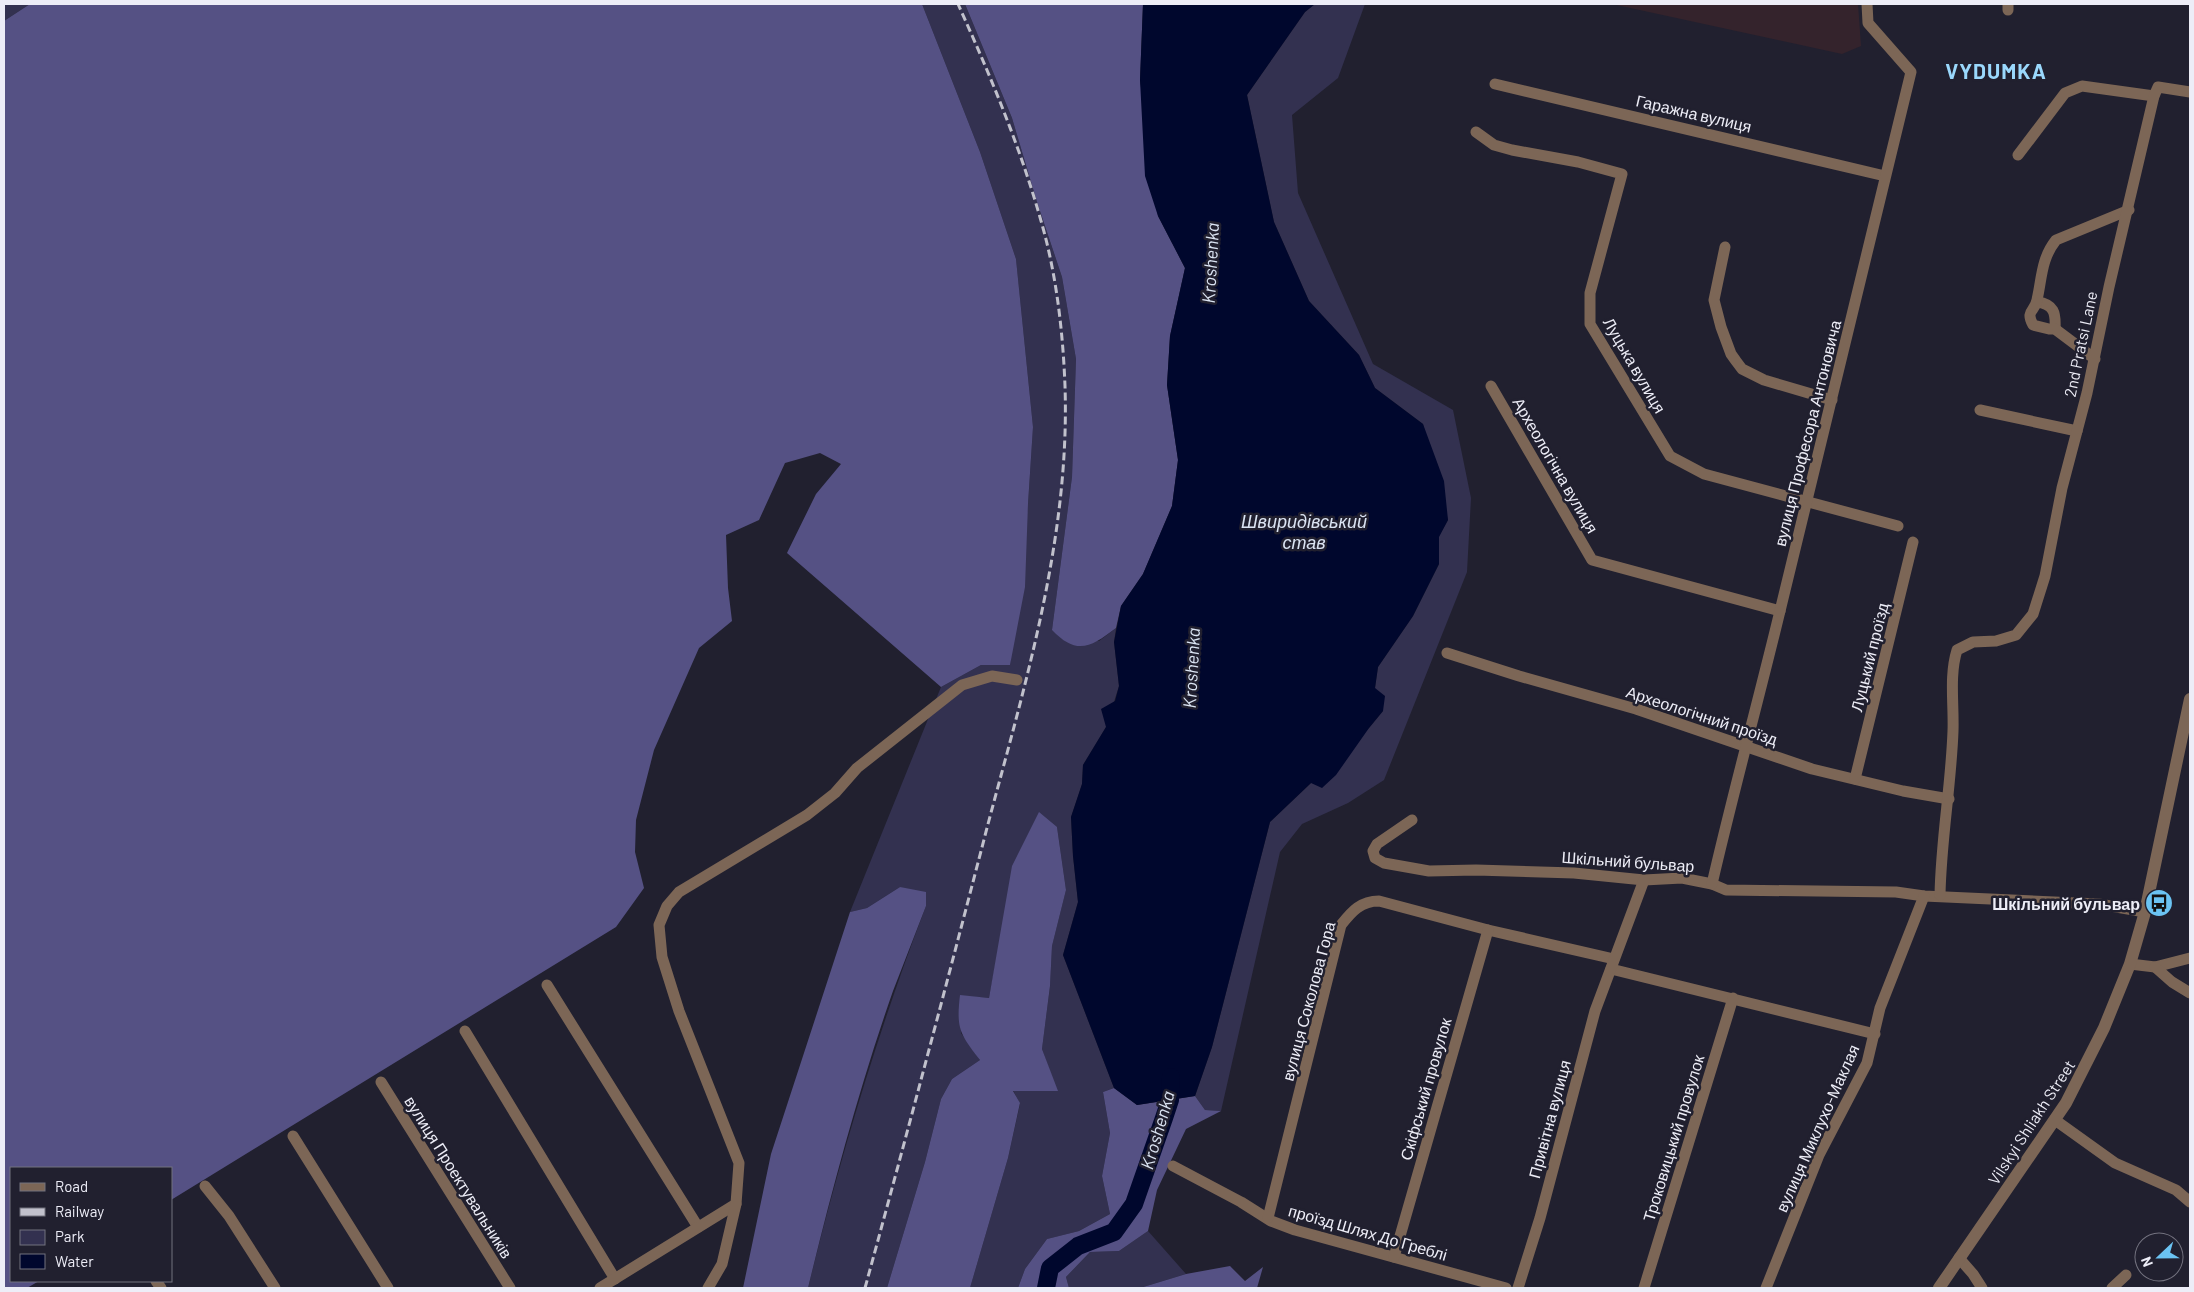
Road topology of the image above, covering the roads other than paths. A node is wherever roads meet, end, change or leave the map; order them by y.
1 (1867, 4) edge
2 (1495, 84) dead end
3 (2190, 92) edge
4 (2154, 96) junction
5 (1476, 132) dead end
6 (2018, 155) dead end
7 (1885, 176) junction
8 (2129, 210) junction
9 (1725, 247) dead end
10 (2037, 302) junction
11 (2055, 329) junction
12 (2095, 359) junction
13 (1491, 386) dead end
14 (1832, 400) junction
15 (1980, 410) dead end
16 (2077, 431) junction
17 (1806, 503) junction
18 (1898, 526) dead end
19 (1912, 542) dead end
20 (1780, 612) junction
21 (1447, 653) dead end
22 (1017, 680) dead end
23 (2190, 699) edge
24 (1746, 745) junction
25 (1855, 779) junction
26 (1949, 799) junction
27 (1412, 820) dead end
28 (1644, 880) junction
29 (1712, 884) junction
30 (1940, 895) junction
31 (1924, 896) junction
32 (2146, 912) junction
33 (1488, 930) junction
34 (2190, 958) edge
35 (1612, 964) junction
36 (2130, 964) junction
37 (2155, 966) junction
38 (547, 985) dead end
39 (2190, 993) edge
40 (1733, 998) junction
41 (465, 1031) dead end
42 (1875, 1034) junction
43 (381, 1082) dead end
44 (2055, 1120) junction
45 (293, 1136) dead end
46 (1173, 1166) dead end
47 (205, 1186) dead end
48 (2190, 1202) edge
49 (736, 1204) junction
50 (1268, 1218) junction
51 (698, 1227) junction
52 (1394, 1257) junction
53 (1959, 1258) junction
54 (2126, 1276) dead end
55 (615, 1279) junction
56 (275, 1288) edge
57 (388, 1288) edge
58 (510, 1288) edge
59 (600, 1288) edge
60 (708, 1288) edge
61 (1506, 1288) edge
62 (1518, 1288) edge
63 (1644, 1288) edge
64 (1766, 1288) edge
65 (1939, 1288) edge
66 (1982, 1288) edge
67 (2112, 1288) edge

1 - 7 street, вулиця Професора Антоновича
2 - 7 street, Гаражна вулиця
3 - 4 street
4 - 6 street
4 - 8 street, 2nd Pratsi Lane
5 - 17 street, Луцька вулиця
7 - 14 street, вулиця Професора Антоновича
8 - 10 street
8 - 12 street, 2nd Pratsi Lane
9 - 14 street
10 - 11 street
10 - 11 street
11 - 12 street
12 - 16 street, 2nd Pratsi Lane
13 - 20 street, Археологічна вулиця
14 - 17 street, вулиця Професора Антоновича
15 - 16 street
16 - 26 street, 2nd Pratsi Lane
17 - 18 street, Луцька вулиця
17 - 20 street, вулиця Професора Антоновича
19 - 25 street, Луцький проїзд
20 - 24 street, вулиця Професора Антоновича
21 - 24 street, Археологічний проїзд
22 - 49 street
23 - 32 street, Vilskyi Shliakh Street
24 - 25 street, Археологічний проїзд
24 - 29 street, вулиця Професора Антоновича
25 - 26 street, Археологічний проїзд
26 - 30 street
27 - 28 street, Шкільний бульвар
28 - 29 street, Шкільний бульвар
28 - 35 street
29 - 31 street, Шкільний бульвар
30 - 31 street, Шкільний бульвар
30 - 32 street, Шкільний бульвар
31 - 42 street, вулиця Миклухо-Маклая
32 - 36 street, Vilskyi Shliakh Street
33 - 35 street, вулиця Соколова Гора
33 - 50 street, вулиця Соколова Гора
33 - 52 street, Скіфський провулок
34 - 37 street
35 - 40 street, вулиця Соколова Гора
35 - 62 street, Привітна вулиця
36 - 37 street
36 - 44 street, Vilskyi Shliakh Street
37 - 39 street
38 - 51 street
40 - 42 street, вулиця Соколова Гора
40 - 63 street, Троковицький провулок
41 - 55 street
42 - 64 street, вулиця Миклухо-Маклая
43 - 58 street, вулиця Проектувальників
44 - 48 street
44 - 53 street, Vilskyi Shliakh Street
45 - 57 street
46 - 50 street, проїзд Шлях До Греблі
47 - 56 street
49 - 51 street
49 - 60 street
50 - 52 street, проїзд Шлях До Греблі
51 - 55 street
52 - 61 street, проїзд Шлях До Греблі
53 - 65 street, Vilskyi Shliakh Street
53 - 66 street
54 - 67 street
55 - 59 street

